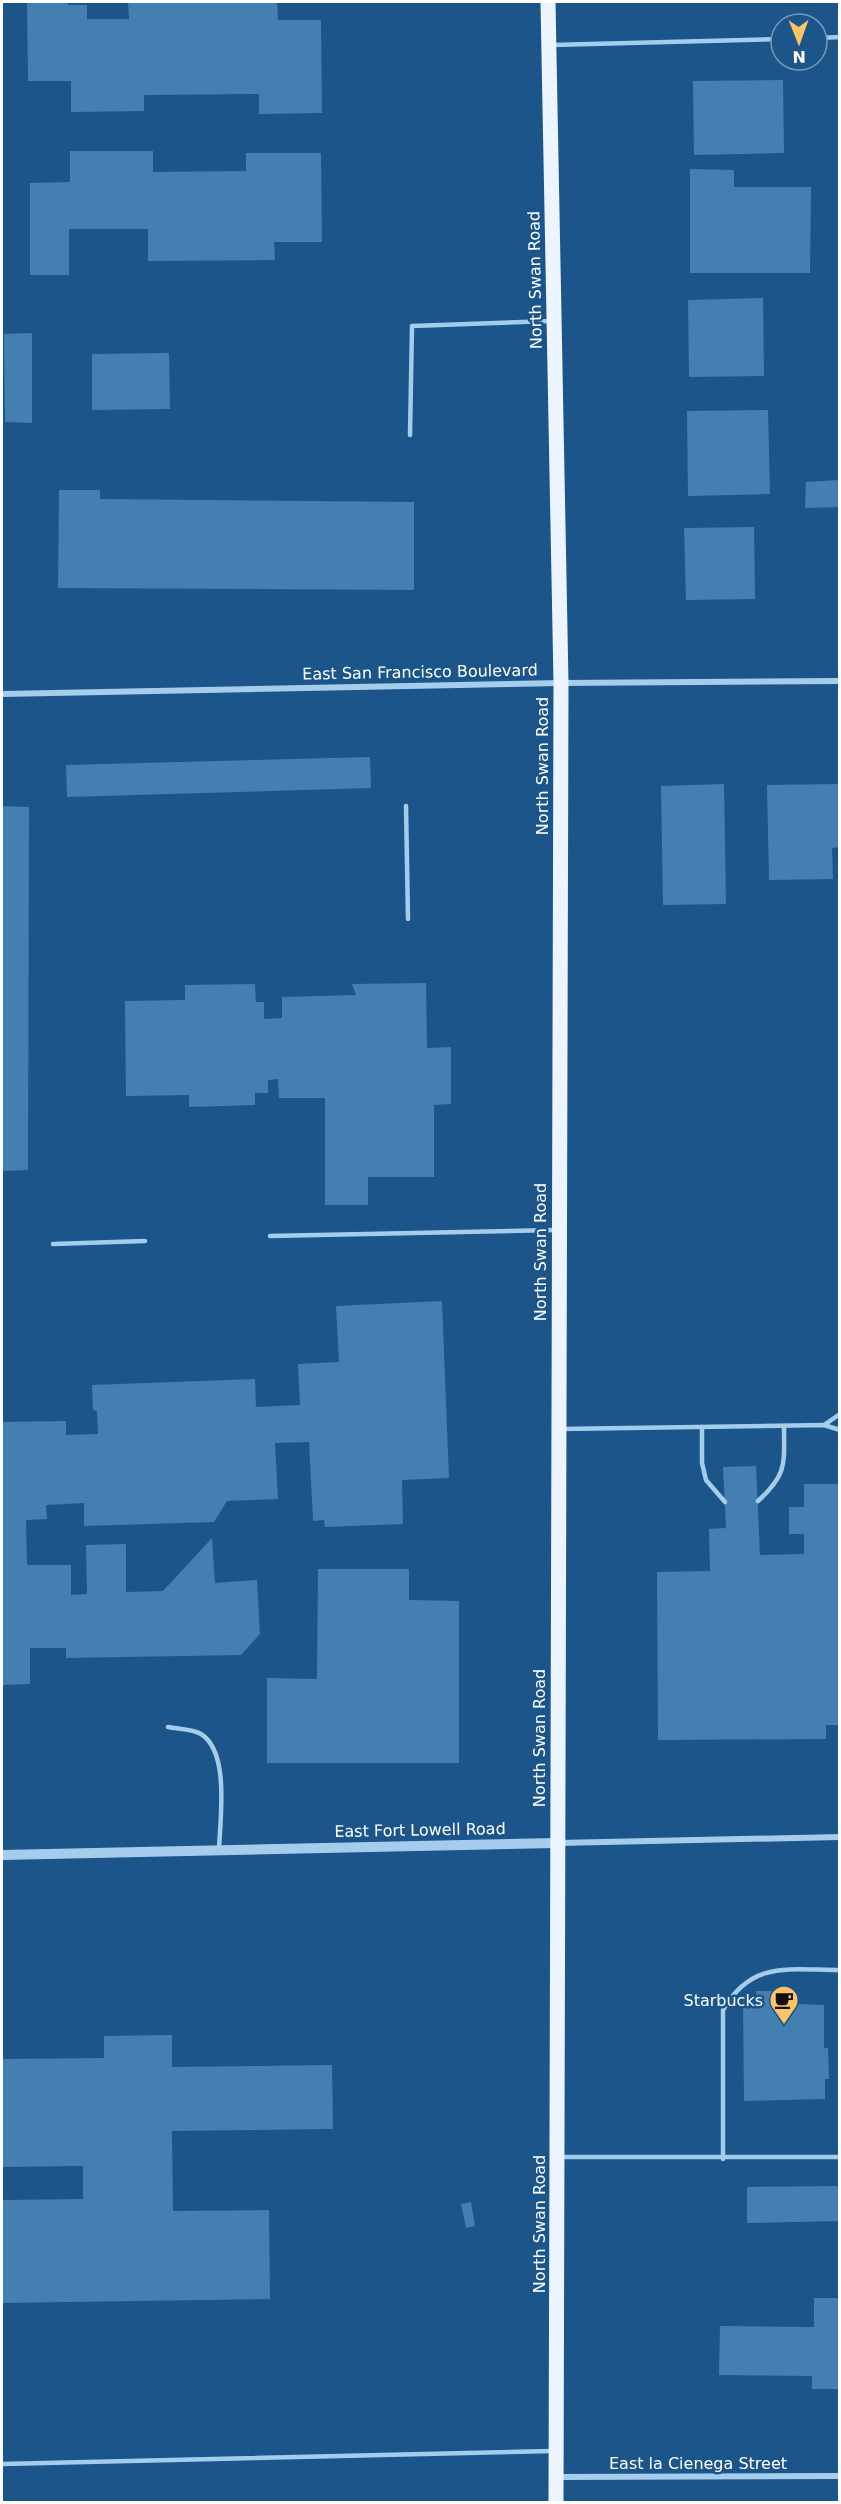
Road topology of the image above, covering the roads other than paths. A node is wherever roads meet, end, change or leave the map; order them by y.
1 (548, 2) edge
2 (769, 39) edge
3 (549, 45) junction
4 (554, 321) junction
5 (410, 435) dead end
6 (840, 681) edge
7 (561, 683) junction
8 (2, 694) edge
9 (406, 806) dead end
10 (408, 919) dead end
11 (559, 1230) junction
12 (270, 1236) dead end
13 (145, 1241) dead end
14 (53, 1244) dead end
15 (840, 1414) edge
16 (824, 1425) junction
17 (784, 1426) junction
18 (702, 1427) junction
19 (558, 1429) junction
20 (840, 1430) edge
21 (758, 1501) dead end
22 (724, 1502) dead end
23 (168, 1727) dead end
24 (840, 1837) edge
25 (556, 1843) junction
26 (219, 1850) junction
27 (2, 1855) edge
28 (840, 1970) edge
29 (557, 2157) junction
30 (840, 2157) edge
31 (723, 2159) junction
32 (556, 2451) junction
33 (2, 2464) edge
34 (840, 2476) edge
35 (556, 2477) junction
36 (556, 2502) edge

1 - 3 main road, North Swan Road
2 - 3 lane
3 - 4 main road, North Swan Road
4 - 5 lane
4 - 7 main road, North Swan Road
6 - 7 street, East San Francisco Boulevard
7 - 8 street, East San Francisco Boulevard
7 - 11 main road, North Swan Road
9 - 10 lane
11 - 12 lane
11 - 19 main road, North Swan Road
13 - 14 lane
15 - 16 lane
16 - 17 lane
16 - 20 lane
17 - 18 lane
17 - 21 lane
18 - 19 lane
18 - 22 lane
19 - 25 main road, North Swan Road
23 - 26 lane
24 - 25 street, East Fort Lowell Road
25 - 26 street, East Fort Lowell Road
25 - 29 main road, North Swan Road
26 - 27 street, East Fort Lowell Road
28 - 31 lane
29 - 31 lane
29 - 32 main road, North Swan Road
30 - 31 lane
32 - 33 lane
32 - 35 main road, North Swan Road
34 - 35 street, East la Cienega Street
35 - 36 main road, North Swan Road

